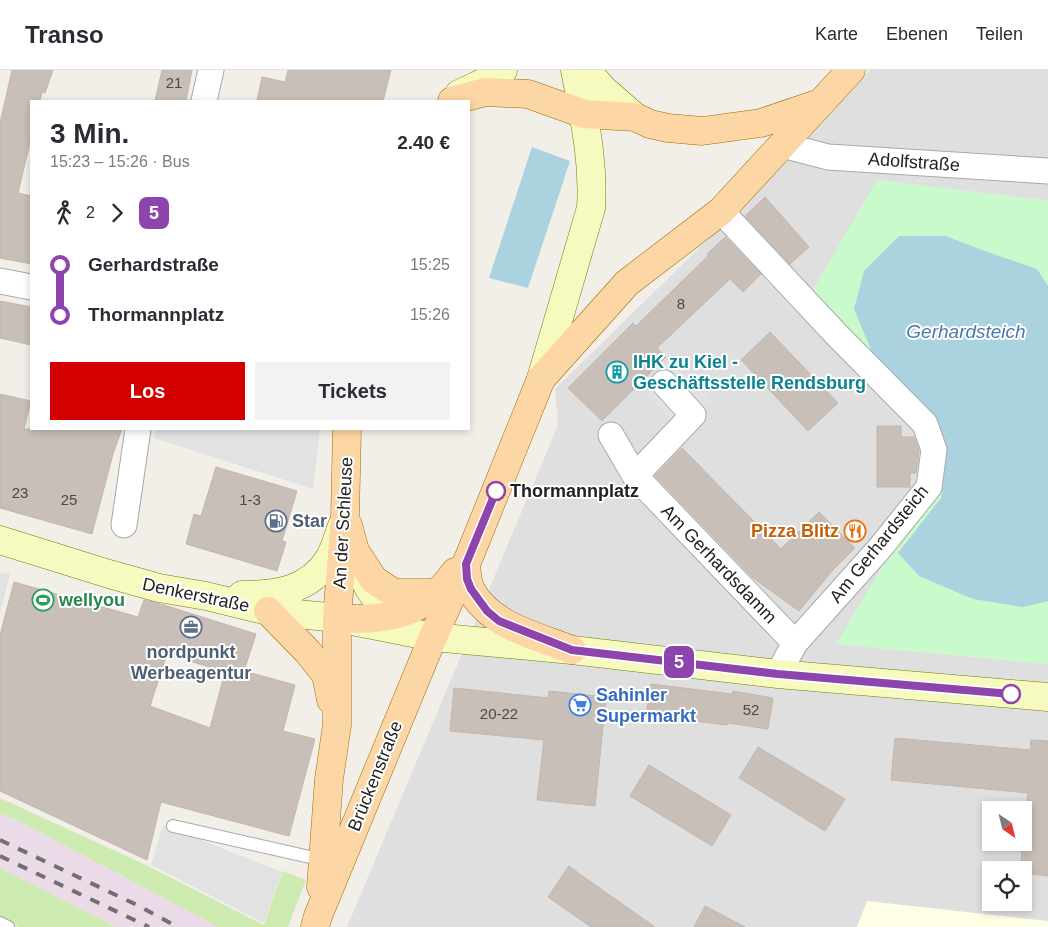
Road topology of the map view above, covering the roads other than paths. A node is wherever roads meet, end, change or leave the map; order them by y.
1 (211, 70) edge
2 (503, 70) edge
3 (575, 70) edge
4 (586, 70) edge
5 (851, 70) edge
6 (204, 100) edge
7 (446, 100) edge
8 (456, 100) edge
9 (823, 102) junction
10 (584, 114) junction
11 (635, 117) junction
12 (782, 145) junction
13 (1048, 171) edge
14 (721, 211) junction
15 (0, 282) edge
16 (30, 288) edge
17 (541, 379) junction
18 (664, 383) dead end
19 (138, 430) edge
20 (347, 430) edge
21 (611, 435) dead end
22 (635, 476) junction
23 (345, 517) junction
24 (124, 525) dead end
25 (0, 540) edge
26 (355, 550) junction
27 (467, 560) junction
28 (437, 593) junction
29 (206, 596) junction
30 (268, 611) junction
31 (392, 616) junction
32 (338, 618) junction
33 (427, 636) junction
34 (795, 643) junction
35 (572, 650) junction
36 (778, 674) junction
37 (1048, 697) edge
38 (338, 725) junction
39 (173, 826) dead end
40 (323, 860) junction
41 (317, 921) edge
42 (0, 922) edge
43 (8, 927) edge

1 - 6 street
2 - 7 main road
3 - 10 main road
4 - 11 main road
5 - 9 main road
8 - 10 main road
9 - 11 main road
9 - 12 main road
10 - 11 main road
10 - 17 main road
12 - 13 street, Adolfstraße
12 - 14 main road
14 - 17 main road
14 - 34 street, Am Gerhardsteich
15 - 16 street
17 - 27 main road
18 - 22 street
19 - 24 street
20 - 23 main road, An der Schleuse
21 - 22 street, Am Gerhardsdamm
22 - 34 street, Am Gerhardsdamm
23 - 26 main road
23 - 29 main road
23 - 32 main road, An der Schleuse
25 - 29 main road, Denkerstraße
26 - 28 main road
26 - 31 main road
27 - 28 main road
27 - 33 main road
27 - 35 main road
28 - 31 main road
29 - 30 main road, Denkerstraße
30 - 32 main road, Denkerstraße
30 - 38 main road
31 - 32 main road
31 - 33 main road
32 - 33 main road
32 - 38 main road, Brückenstraße
33 - 35 main road
33 - 41 main road, Brückenstraße
34 - 36 street, Am Gerhardsteich
35 - 36 main road
36 - 37 main road
38 - 40 main road, Brückenstraße
39 - 40 lane
40 - 41 main road, Brückenstraße
42 - 43 lane

